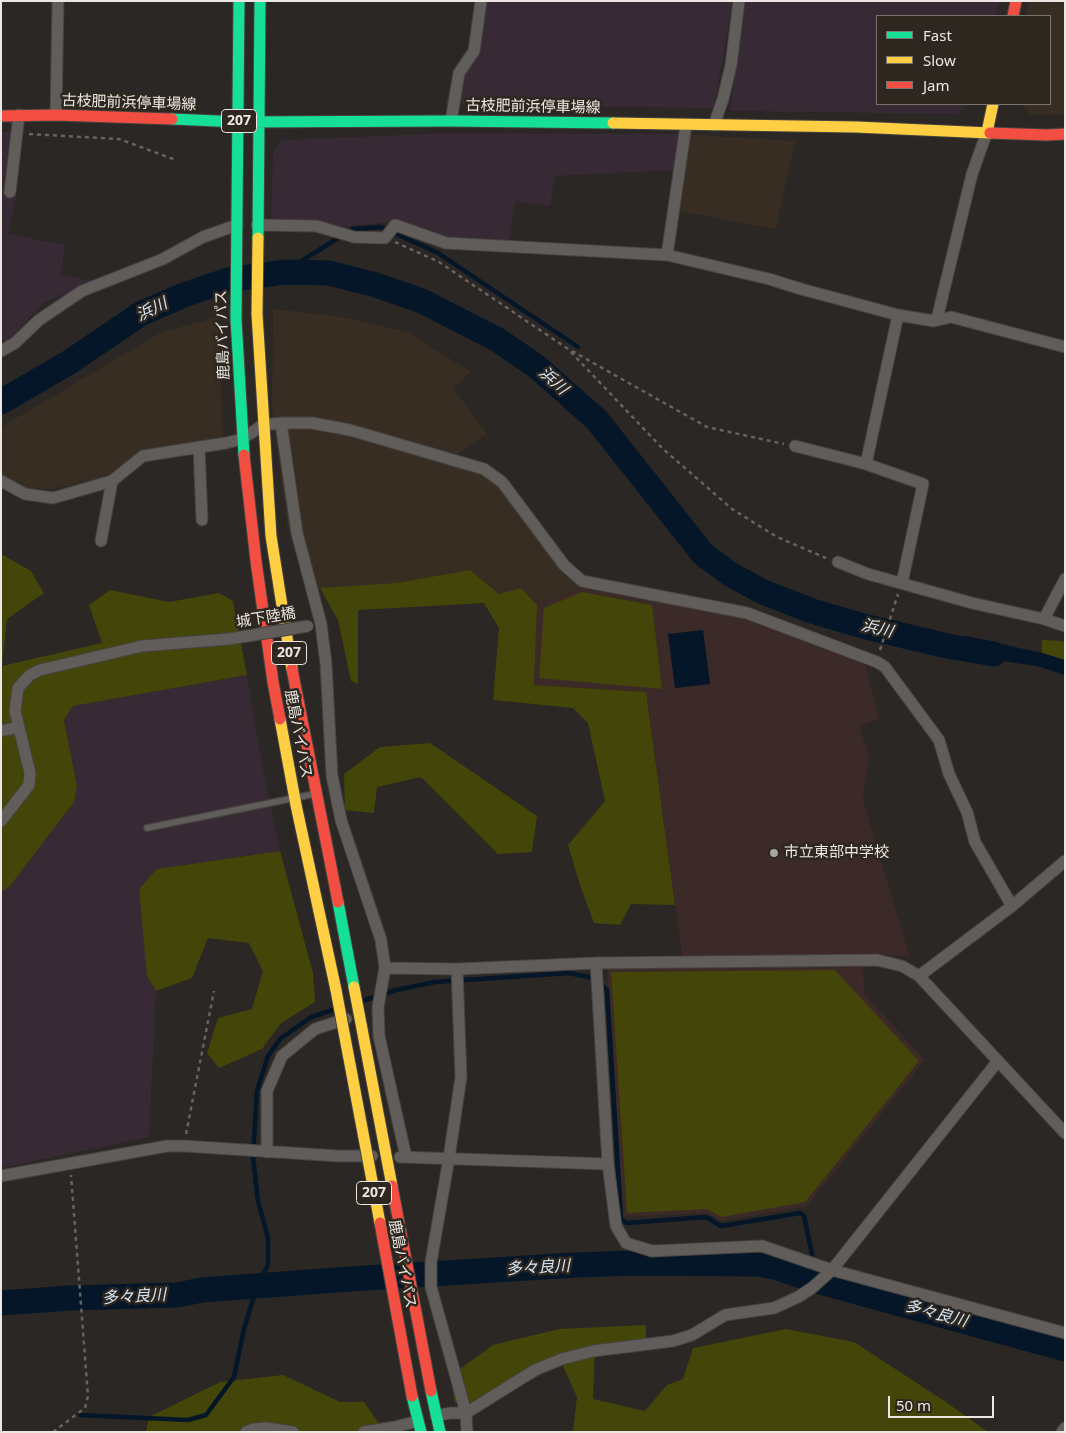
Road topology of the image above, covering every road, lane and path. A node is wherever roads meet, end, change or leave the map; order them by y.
1 (58, 1) edge
2 (239, 1) edge
3 (260, 1) edge
4 (481, 1) edge
5 (739, 1) edge
6 (1016, 1) edge
7 (1013, 15) edge
8 (994, 105) edge
9 (56, 115) junction
10 (1, 116) edge
11 (19, 116) junction
12 (451, 121) junction
13 (239, 122) junction
14 (260, 122) junction
15 (686, 124) junction
16 (714, 125) junction
17 (987, 132) junction
18 (17, 133) junction
19 (1065, 134) edge
20 (176, 160) dead end
21 (10, 192) dead end
22 (257, 225) junction
23 (237, 226) junction
24 (385, 238) junction
25 (667, 255) junction
26 (898, 315) junction
27 (937, 320) junction
28 (1065, 347) edge
29 (568, 349) junction
30 (1, 351) edge
31 (281, 423) junction
32 (263, 425) junction
33 (242, 438) junction
34 (795, 446) joint
35 (199, 447) junction
36 (866, 464) junction
37 (1, 481) edge
38 (112, 481) junction
39 (202, 520) dead end
40 (101, 541) dead end
41 (838, 562) joint
42 (1065, 579) edge
43 (902, 583) junction
44 (1044, 619) junction
45 (321, 624) junction
46 (1065, 626) edge
47 (876, 662) junction
48 (19, 727) junction
49 (1, 731) edge
50 (316, 793) junction
51 (295, 798) junction
52 (1, 821) edge
53 (147, 828) dead end
54 (1065, 862) edge
55 (1012, 906) junction
56 (596, 963) junction
57 (385, 968) junction
58 (457, 969) junction
59 (919, 976) junction
60 (214, 991) dead end
61 (378, 1007) junction
62 (998, 1062) junction
63 (1065, 1132) edge
64 (184, 1146) junction
65 (267, 1152) junction
66 (406, 1156) junction
67 (449, 1158) junction
68 (70, 1164) junction
69 (608, 1164) junction
70 (1, 1176) edge
71 (832, 1270) junction
72 (1065, 1333) edge
73 (466, 1413) junction
74 (436, 1416) junction
75 (419, 1426) edge
76 (1065, 1428) edge
77 (53, 1432) edge
78 (246, 1432) edge
79 (293, 1432) edge
80 (364, 1432) edge
81 (440, 1432) edge
82 (467, 1432) edge
83 (1062, 1432) edge

1 - 9 street
2 - 13 main road, 鹿島バイパス / 207
3 - 14 main road, 207
4 - 12 street
5 - 16 street
6 - 7 main road
8 - 17 main road
9 - 11 main road, 古枝肥前浜停車場線
9 - 13 main road, 古枝肥前浜停車場線
10 - 11 main road, 古枝肥前浜停車場線
11 - 18 street
12 - 14 main road, 古枝肥前浜停車場線
12 - 15 main road, 古枝肥前浜停車場線
13 - 14 main road, 古枝肥前浜停車場線
13 - 23 main road, 鹿島バイパス / 207
14 - 22 main road, 207
15 - 16 main road, 古枝肥前浜停車場線
15 - 25 street
16 - 17 main road, 古枝肥前浜停車場線
17 - 19 main road, 古枝肥前浜停車場線
17 - 27 street
18 - 20 path
18 - 21 street
22 - 24 street
22 - 32 main road, 鹿島バイパス / 207
23 - 30 street
23 - 33 main road, 鹿島バイパス / 207
24 - 25 street
24 - 29 path
25 - 26 street
26 - 27 street
26 - 36 street
27 - 28 street
29 - 34 path
29 - 41 path
31 - 32 street
31 - 45 street
31 - 47 street
32 - 33 street
32 - 50 main road, 鹿島バイパス / 207
33 - 35 street
33 - 51 main road, 鹿島バイパス / 207
34 - 36 street
35 - 38 street
35 - 39 street
36 - 43 street
37 - 38 street
38 - 40 street
41 - 43 street
42 - 44 street
43 - 44 street
43 - 47 path
44 - 46 street
45 - 48 street, 城下陸橋, bridge
45 - 57 street
47 - 55 street
48 - 49 street
48 - 52 street
50 - 51 lane
50 - 74 main road, 鹿島バイパス / 207, bridge
51 - 53 lane
51 - 75 main road, 鹿島バイパス / 207, bridge
54 - 55 street
55 - 59 street
56 - 58 street
56 - 59 street
56 - 69 street
57 - 58 street
57 - 61 street
58 - 67 street
59 - 62 street
60 - 64 path
61 - 65 street
61 - 66 street
62 - 63 street
62 - 71 street
64 - 65 street
64 - 68 street
65 - 66 street
66 - 67 street
67 - 69 street
67 - 73 street
68 - 70 street
68 - 77 path
69 - 71 street
71 - 72 street
71 - 73 street
73 - 74 street
73 - 82 street
74 - 81 main road, 鹿島バイパス / 207
75 - 80 street
76 - 83 street
78 - 79 street

